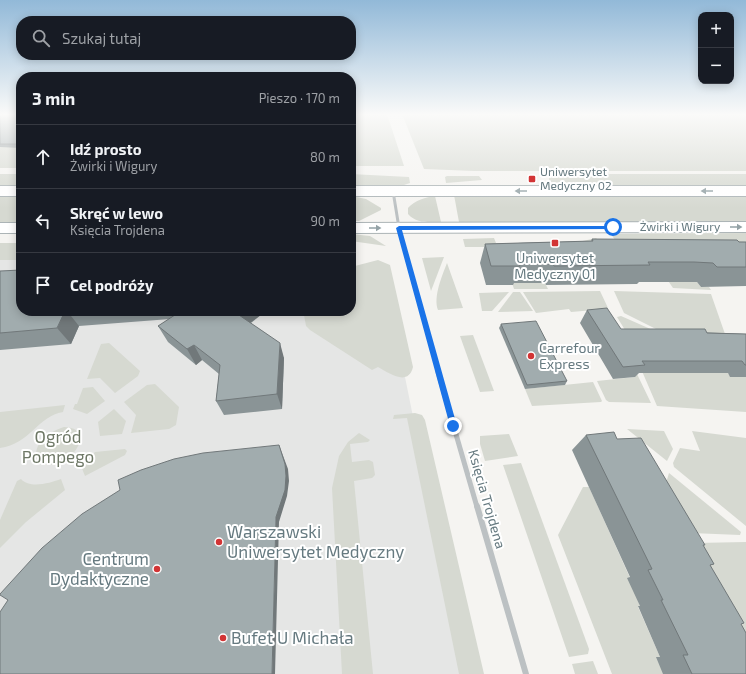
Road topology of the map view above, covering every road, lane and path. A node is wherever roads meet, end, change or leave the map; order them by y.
1 (0, 191) edge
2 (16, 191) edge
3 (356, 191) edge
4 (393, 191) junction
5 (746, 191) edge
6 (746, 227) edge
7 (0, 228) edge
8 (16, 228) edge
9 (356, 228) edge
10 (399, 228) junction
11 (526, 674) edge

1 - 2 main road
3 - 4 main road
5 -> 4 main road
4 - 10 street, Księcia Trojdena
10 -> 6 main road, Żwirki i Wigury
7 - 8 main road
9 -> 10 main road, Żwirki i Wigury
10 - 11 street, Księcia Trojdena

